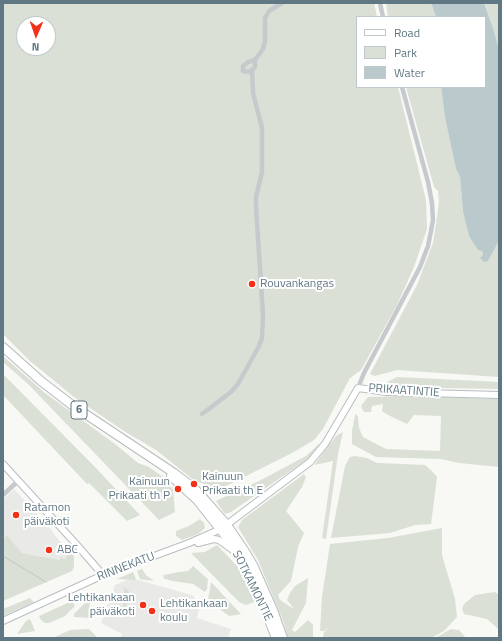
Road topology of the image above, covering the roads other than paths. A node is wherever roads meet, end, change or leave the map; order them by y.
1 (282, 3) edge
2 (380, 3) edge
3 (383, 16) edge
4 (255, 60) junction
5 (252, 70) junction
6 (402, 88) edge
7 (3, 347) edge
8 (358, 388) junction
9 (499, 395) edge
10 (202, 414) dead end
11 (3, 464) edge
12 (18, 481) junction
13 (3, 495) edge
14 (224, 527) junction
15 (189, 543) junction
16 (238, 554) junction
17 (103, 575) junction
18 (3, 621) edge
19 (276, 638) edge
20 (283, 638) edge

1 - 4 street
2 - 3 street
4 - 5 street
4 - 5 street
5 - 10 street
6 - 8 street
7 - 14 highway, SOTKAMONTIE / 6
8 - 9 street, PRIKAATINTIE
8 - 14 street, PRIKAATINTIE
11 - 12 street
12 - 13 street
12 - 17 street
14 - 15 street, RINNEKATU
14 - 16 highway, SOTKAMONTIE / 6
14 - 20 highway, SOTKAMONTIE / 6
15 - 16 street
15 - 17 street, RINNEKATU
16 - 19 highway, SOTKAMONTIE / 6
17 - 18 street, RINNEKATU

